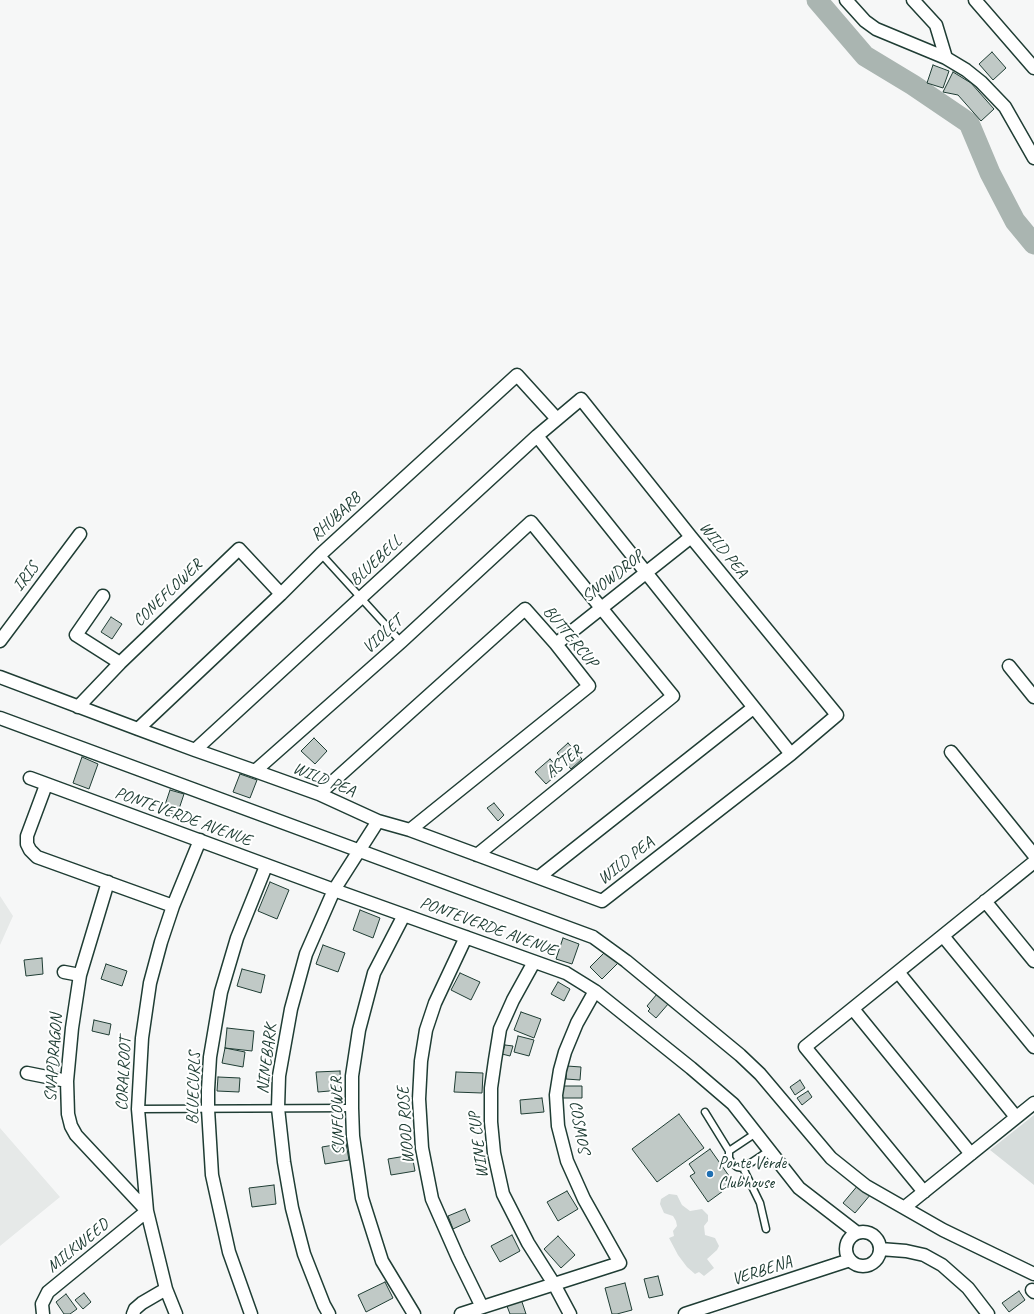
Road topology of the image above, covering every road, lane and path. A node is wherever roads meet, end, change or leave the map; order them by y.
1 (913, 0) edge
2 (975, 0) edge
3 (851, 2) edge
4 (946, 58) junction
5 (1034, 68) edge
6 (1034, 155) edge
7 (581, 399) joint
8 (556, 419) junction
9 (537, 436) junction
10 (80, 534) dead end
11 (691, 537) junction
12 (321, 554) junction
13 (646, 573) junction
14 (281, 594) junction
15 (103, 596) dead end
16 (361, 598) junction
17 (602, 608) junction
18 (0, 641) edge
19 (401, 642) junction
20 (556, 644) junction
21 (120, 663) junction
22 (1009, 666) dead end
23 (0, 677) edge
24 (1034, 697) edge
25 (78, 707) junction
26 (754, 708) junction
27 (0, 718) edge
28 (138, 729) junction
29 (195, 750) junction
30 (951, 752) dead end
31 (791, 754) junction
32 (255, 771) junction
33 (30, 778) dead end
34 (46, 785) junction
35 (319, 794) junction
36 (378, 821) junction
37 (410, 830) junction
38 (200, 840) junction
39 (358, 851) junction
40 (477, 855) junction
41 (1034, 855) edge
42 (1034, 862) edge
43 (266, 866) junction
44 (539, 878) junction
45 (108, 882) junction
46 (334, 890) junction
47 (985, 901) junction
48 (174, 906) junction
49 (404, 915) junction
50 (943, 936) junction
51 (466, 937) junction
52 (1034, 961) edge
53 (534, 962) junction
54 (64, 972) dead end
55 (898, 972) junction
56 (80, 975) junction
57 (595, 991) junction
58 (852, 1009) junction
59 (1034, 1047) edge
60 (27, 1073) dead end
61 (67, 1081) junction
62 (1034, 1103) edge
63 (278, 1108) junction
64 (352, 1108) junction
65 (138, 1109) junction
66 (208, 1109) junction
67 (705, 1112) dead end
68 (1016, 1117) junction
69 (756, 1133) junction
70 (770, 1150) junction
71 (730, 1151) junction
72 (971, 1154) junction
73 (743, 1168) junction
74 (924, 1192) junction
75 (905, 1207) junction
76 (147, 1211) junction
77 (766, 1229) dead end
78 (856, 1232) junction
79 (880, 1249) junction
80 (850, 1260) junction
81 (1034, 1274) edge
82 (554, 1284) junction
83 (166, 1289) junction
84 (482, 1307) junction
85 (44, 1314) edge
86 (133, 1314) edge
87 (176, 1314) edge
88 (252, 1314) edge
89 (329, 1314) edge
90 (414, 1314) edge
91 (461, 1314) edge
92 (570, 1314) edge
93 (685, 1314) edge
94 (988, 1314) edge

1 - 4 street
2 - 5 street
3 - 4 street
4 - 6 street
7 - 8 street, BLUEBELL
7 - 11 street, WILD PEA
8 - 9 street, BLUEBELL
8 - 12 street, RHUBARB
9 - 13 street
9 - 16 street, BLUEBELL
10 - 18 street, IRIS
11 - 13 street, SNOWDROP
11 - 31 street, WILD PEA
12 - 14 street, RHUBARB
12 - 16 lane
13 - 17 street, SNOWDROP
13 - 26 street
14 - 21 street, CONEFLOWER
14 - 28 street, RHUBARB
15 - 21 street
16 - 19 lane
16 - 29 street, BLUEBELL
17 - 19 street, VIOLET
17 - 20 street, SNOWDROP
17 - 40 street, ASTER
19 - 32 street, VIOLET
20 - 35 street, BUTTERCUP
20 - 37 street, BUTTERCUP
21 - 25 street, CONEFLOWER
22 - 24 street
23 - 25 street, WILD PEA
25 - 28 street, WILD PEA
26 - 31 street
26 - 44 street
27 - 39 street
28 - 29 street, WILD PEA
29 - 32 street, WILD PEA
30 - 41 street
31 - 44 street, WILD PEA
32 - 35 street, WILD PEA
33 - 34 street, PONTEVERDE AVENUE
34 - 38 street, PONTEVERDE AVENUE
34 - 45 street
35 - 36 street, WILD PEA
36 - 37 street, WILD PEA
36 - 39 street, NINEBARK
37 - 40 street, WILD PEA
38 - 43 street, PONTEVERDE AVENUE
38 - 48 street, CORALROOT
39 - 46 street, NINEBARK
39 - 75 street
40 - 44 street, WILD PEA
42 - 47 street
43 - 46 street, PONTEVERDE AVENUE
43 - 66 street, BLUECURLS
45 - 48 street
45 - 56 street, SNAPDRAGON
46 - 49 street, PONTEVERDE AVENUE
46 - 63 street, NINEBARK
47 - 50 street
47 - 52 street
48 - 65 street, CORALROOT
49 - 51 street, PONTEVERDE AVENUE
49 - 64 street, SUNFLOWER
50 - 55 street
50 - 59 street
51 - 53 street, PONTEVERDE AVENUE
51 - 84 street, WOOD ROSE
53 - 57 street, PONTEVERDE AVENUE
53 - 82 street, WINE CUP
54 - 56 street
55 - 58 street
55 - 68 street
56 - 61 street, SNAPDRAGON
57 - 69 street, PONTEVERDE AVENUE
57 - 82 street, COSMOS
58 - 72 street
58 - 74 street
60 - 61 street
61 - 76 street, SNAPDRAGON
62 - 68 street
63 - 64 lane
63 - 66 lane
63 - 89 street, NINEBARK
64 - 90 street, SUNFLOWER
65 - 66 lane
65 - 76 street, CORALROOT
66 - 88 street, BLUECURLS
67 - 71 lane
68 - 72 street
69 - 70 street, PONTEVERDE AVENUE
69 - 71 lane
70 - 73 lane
70 - 78 street, PONTEVERDE AVENUE
71 - 73 lane
72 - 74 street
73 - 77 lane
74 - 75 street
75 - 81 street
76 - 83 street, CORALROOT
76 - 85 street, MILKWEED
78 - 79 street
78 - 80 street
79 - 80 street
79 - 94 street
80 - 93 street, VERBENA
82 - 84 street
82 - 92 street, WINE CUP
83 - 86 street
83 - 87 street, CORALROOT
84 - 91 street

